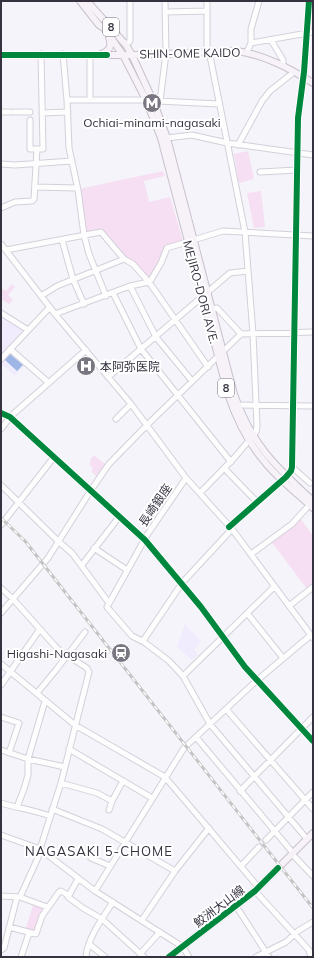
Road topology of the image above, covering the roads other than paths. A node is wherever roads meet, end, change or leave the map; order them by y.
1 (80, 1) edge
2 (130, 1) edge
3 (165, 1) edge
4 (207, 1) edge
5 (259, 1) edge
6 (309, 1) edge
7 (91, 2) edge
8 (207, 11) junction
9 (165, 12) junction
10 (104, 28) junction
11 (313, 32) edge
12 (307, 34) junction
13 (272, 40) junction
14 (251, 43) junction
15 (126, 45) junction
16 (207, 52) junction
17 (247, 52) junction
18 (166, 53) junction
19 (41, 54) junction
20 (63, 54) junction
21 (1, 55) edge
22 (90, 55) junction
23 (100, 55) junction
24 (123, 55) junction
25 (132, 55) junction
26 (283, 65) junction
27 (294, 72) junction
28 (303, 77) junction
29 (313, 83) edge
30 (90, 99) junction
31 (68, 100) junction
32 (146, 100) junction
33 (157, 102) junction
34 (219, 104) junction
35 (1, 112) edge
36 (30, 112) dead end
37 (68, 112) junction
38 (42, 113) junction
39 (30, 120) dead end
40 (167, 138) junction
41 (227, 143) junction
42 (238, 145) junction
43 (37, 149) junction
44 (298, 153) junction
45 (313, 155) edge
46 (72, 161) junction
47 (37, 163) junction
48 (1, 164) edge
49 (298, 170) junction
50 (260, 172) dead end
51 (35, 186) junction
52 (77, 188) junction
53 (1, 208) edge
54 (245, 232) junction
55 (84, 235) junction
56 (296, 236) junction
57 (313, 236) edge
58 (62, 240) junction
59 (191, 240) junction
60 (1, 244) edge
61 (6, 250) junction
62 (124, 259) junction
63 (95, 270) junction
64 (248, 271) junction
65 (73, 279) junction
66 (149, 282) junction
67 (130, 286) junction
68 (113, 293) junction
69 (205, 294) junction
70 (41, 296) junction
71 (106, 296) junction
72 (84, 304) junction
73 (50, 307) junction
74 (212, 309) junction
75 (1, 312) edge
76 (55, 314) junction
77 (176, 320) junction
78 (28, 330) junction
79 (313, 332) edge
80 (295, 333) junction
81 (241, 334) junction
82 (253, 334) junction
83 (156, 337) junction
84 (10, 349) junction
85 (141, 349) junction
86 (86, 350) junction
87 (221, 353) junction
88 (1, 358) edge
89 (208, 367) junction
90 (108, 377) junction
91 (192, 380) junction
92 (49, 383) junction
93 (178, 395) junction
94 (131, 404) junction
95 (235, 405) junction
96 (257, 406) junction
97 (293, 406) junction
98 (313, 406) edge
99 (1, 413) edge
100 (10, 417) junction
101 (116, 419) dead end
102 (147, 425) junction
103 (1, 429) edge
104 (251, 438) junction
105 (54, 457) junction
106 (230, 462) junction
107 (292, 467) junction
108 (224, 468) junction
109 (186, 478) junction
110 (284, 478) junction
111 (310, 483) dead end
112 (1, 485) edge
113 (91, 490) junction
114 (200, 493) junction
115 (19, 502) junction
116 (257, 502) junction
117 (312, 504) edge
118 (119, 517) junction
119 (1, 525) edge
120 (231, 528) junction
121 (144, 540) junction
122 (59, 542) junction
123 (94, 548) junction
124 (251, 554) junction
125 (82, 565) junction
126 (127, 570) junction
127 (182, 583) junction
128 (274, 586) junction
129 (313, 587) edge
130 (1, 588) edge
131 (13, 599) junction
132 (108, 605) junction
133 (289, 606) junction
134 (1, 613) edge
135 (247, 614) junction
136 (40, 629) junction
137 (85, 632) dead end
138 (223, 637) junction
139 (312, 637) edge
140 (143, 642) junction
141 (68, 656) junction
142 (283, 658) junction
143 (1, 664) edge
144 (10, 671) junction
145 (183, 676) junction
146 (258, 680) junction
147 (1, 685) edge
148 (36, 693) junction
149 (45, 701) junction
150 (226, 709) junction
151 (1, 717) edge
152 (313, 717) edge
153 (210, 724) junction
154 (75, 725) junction
155 (302, 728) junction
156 (196, 737) junction
157 (313, 741) edge
158 (69, 749) junction
159 (1, 750) edge
160 (9, 753) junction
161 (28, 759) junction
162 (270, 761) junction
163 (65, 767) junction
164 (255, 776) junction
165 (165, 777) junction
166 (123, 781) junction
167 (61, 783) junction
168 (240, 791) junction
169 (313, 792) edge
170 (152, 798) junction
171 (305, 800) junction
172 (112, 801) junction
173 (1, 803) edge
174 (17, 807) junction
175 (52, 809) junction
176 (313, 809) edge
177 (109, 810) dead end
178 (50, 816) junction
179 (289, 817) junction
180 (209, 828) junction
181 (274, 832) junction
182 (313, 833) edge
183 (1, 836) edge
184 (307, 839) junction
185 (266, 840) dead end
186 (125, 842) junction
187 (259, 847) dead end
188 (41, 850) junction
189 (292, 853) junction
190 (91, 858) dead end
191 (110, 866) junction
192 (241, 866) junction
193 (175, 871) junction
194 (313, 876) edge
195 (78, 879) junction
196 (257, 890) junction
197 (95, 891) junction
198 (68, 895) junction
199 (1, 896) edge
200 (19, 897) junction
201 (113, 902) junction
202 (236, 906) junction
203 (47, 907) junction
204 (102, 919) junction
205 (142, 920) junction
206 (313, 922) edge
207 (9, 927) junction
208 (160, 932) junction
209 (29, 933) junction
210 (295, 934) junction
211 (89, 944) junction
212 (183, 947) junction
213 (1, 950) edge
214 (265, 951) junction
215 (142, 955) edge
216 (21, 957) edge
217 (86, 957) edge
218 (105, 957) edge
219 (169, 957) edge
220 (190, 957) edge
221 (256, 957) edge
222 (269, 957) edge
223 (311, 957) edge

1 - 10 main road, 8
2 - 15 street
3 - 9 street
4 - 8 street
5 - 14 street
6 - 12 street
7 - 15 main road, 8
8 - 9 street
8 - 16 street
9 - 18 street
10 - 23 main road, 8
10 - 24 main road, 8
11 - 12 street
12 - 13 street
12 - 28 street
13 - 14 street
13 - 26 street
14 - 17 street
15 - 25 main road, 8
16 - 17 main road, SHIN-OME KAIDO
16 - 18 main road, SHIN-OME KAIDO
16 - 34 street
17 - 26 main road, SHIN-OME KAIDO
18 - 25 main road, SHIN-OME KAIDO
18 - 33 street
19 - 20 main road
19 - 21 main road
19 - 38 street
20 - 22 main road
20 - 31 street
22 - 23 main road
22 - 30 street
23 - 24 main road
24 - 25 main road
24 - 32 main road, MEJIRO-DORI AVE. / 8
25 - 33 main road, MEJIRO-DORI AVE. / 8
26 - 27 main road, SHIN-OME KAIDO
27 - 28 main road, SHIN-OME KAIDO
27 - 42 street
28 - 29 main road, SHIN-OME KAIDO
28 - 44 street
30 - 31 street
30 - 32 street
31 - 37 street
32 - 59 main road, MEJIRO-DORI AVE. / 8
33 - 34 street
33 - 40 main road, MEJIRO-DORI AVE. / 8
34 - 41 street
35 - 36 street
37 - 38 street
37 - 46 street
38 - 43 street
39 - 43 street
40 - 41 street
40 - 59 main road, MEJIRO-DORI AVE. / 8
41 - 42 street
41 - 54 street
42 - 44 street
43 - 47 street
44 - 45 street
44 - 49 street
46 - 47 street
46 - 52 street
47 - 48 street
47 - 51 street
49 - 50 street
49 - 56 street
51 - 52 street
51 - 53 street
52 - 55 street
54 - 56 street
54 - 59 street
54 - 64 street
55 - 58 street
55 - 62 street
55 - 63 street
56 - 57 street
56 - 80 street
58 - 61 street
58 - 65 street
59 - 66 street
59 - 69 main road, MEJIRO-DORI AVE. / 8
60 - 61 street
61 - 70 street
62 - 63 street
62 - 66 street
63 - 65 street
63 - 71 street
64 - 69 street
64 - 82 street
65 - 70 street
65 - 72 street
66 - 67 street
66 - 77 street
67 - 68 street
67 - 83 street
68 - 71 street
68 - 85 street
69 - 74 main road, MEJIRO-DORI AVE. / 8
69 - 77 street
69 - 87 main road, MEJIRO-DORI AVE. / 8
70 - 73 street
71 - 72 street
72 - 76 street
73 - 76 street
73 - 78 street
74 - 81 street
74 - 87 main road, MEJIRO-DORI AVE. / 8
75 - 78 street
76 - 86 street
77 - 83 street
77 - 89 street
78 - 84 street
79 - 80 street
80 - 82 street
80 - 97 street
81 - 82 street
81 - 87 street
82 - 96 street
83 - 85 street
83 - 91 street
84 - 88 street
84 - 92 street
85 - 90 street
85 - 93 street
86 - 90 street
86 - 92 street
87 - 89 street
87 - 95 main road, MEJIRO-DORI AVE. / 8
89 - 91 street
90 - 94 street
91 - 93 street
92 - 100 street
93 - 102 street
93 - 106 street
94 - 101 street
94 - 102 street
95 - 96 street
95 - 104 main road, MEJIRO-DORI AVE. / 8
96 - 97 street
96 - 104 street
97 - 98 street
97 - 107 street
99 - 100 street
100 - 103 street
100 - 105 street
102 - 109 street
102 - 113 street
104 - 106 street
104 - 110 main road, MEJIRO-DORI AVE. / 8
105 - 113 street
105 - 115 street
106 - 108 street
107 - 110 street
107 - 111 street
108 - 114 street
108 - 116 street
109 - 114 street
109 - 121 street, 長崎銀座
110 - 116 street
110 - 117 main road, MEJIRO-DORI AVE. / 8
112 - 115 street
113 - 118 street
113 - 122 street
114 - 120 street
115 - 119 street
115 - 122 street
116 - 120 street
117 - 124 street
118 - 121 street
118 - 123 street
120 - 124 street
120 - 127 street
121 - 126 street, 長崎銀座
121 - 127 street
122 - 125 street
122 - 131 street
123 - 125 street
123 - 126 street
124 - 128 street
125 - 132 street
126 - 132 street, 長崎銀座
127 - 138 street
127 - 140 street
128 - 133 street
128 - 135 street
129 - 133 street
130 - 131 street
131 - 134 street
131 - 136 street
132 - 140 street
133 - 139 street
135 - 138 street
135 - 142 street
136 - 141 street
136 - 144 street
137 - 141 street
138 - 145 street
138 - 146 street
139 - 142 street
140 - 145 street
141 - 148 street
141 - 154 street
142 - 146 street
143 - 144 street
144 - 147 street
144 - 148 street
145 - 153 street
146 - 150 street
146 - 155 street
148 - 149 street
149 - 154 street
149 - 161 street
150 - 153 street
150 - 162 street
151 - 160 street
152 - 155 street
153 - 156 street
153 - 164 street
154 - 158 street
154 - 165 street
155 - 157 street
155 - 162 street
156 - 165 street
156 - 168 street
158 - 163 street
158 - 166 street
159 - 160 street
160 - 161 street
161 - 163 street
161 - 174 street
162 - 164 street
162 - 171 street
163 - 167 street
164 - 168 street
164 - 179 street
165 - 170 street
165 - 180 street
166 - 170 street
166 - 172 street
167 - 172 street
167 - 175 street
168 - 181 street
169 - 171 street
170 - 186 street
171 - 176 street
171 - 179 street
172 - 177 street
173 - 174 street
174 - 178 street
175 - 178 street
175 - 186 street
178 - 188 street
179 - 181 street
179 - 184 street
180 - 192 street
180 - 193 street
181 - 185 street
181 - 189 street
182 - 184 main road, 鮫洲大山線
183 - 188 street
184 - 189 main road, 鮫洲大山線
186 - 191 street
186 - 193 street
187 - 192 street
188 - 195 street
188 - 200 street
189 - 194 street
189 - 196 main road, 鮫洲大山線
190 - 191 street
191 - 197 street
192 - 196 street
193 - 205 street
195 - 197 street
195 - 198 street
196 - 202 main road, 鮫洲大山線
196 - 210 street
197 - 201 street
198 - 203 street
198 - 204 street
199 - 200 street
200 - 203 street
200 - 207 street
201 - 204 street
201 - 205 street
202 - 212 main road, 鮫洲大山線
202 - 214 street
203 - 209 street
204 - 211 street
204 - 215 street
205 - 208 street
206 - 210 street
207 - 209 street
207 - 213 street
208 - 212 street
208 - 215 street
209 - 216 street
210 - 214 street
210 - 223 street
211 - 217 street
211 - 218 street
212 - 219 main road, 鮫洲大山線
212 - 220 street
214 - 221 street
214 - 222 street

